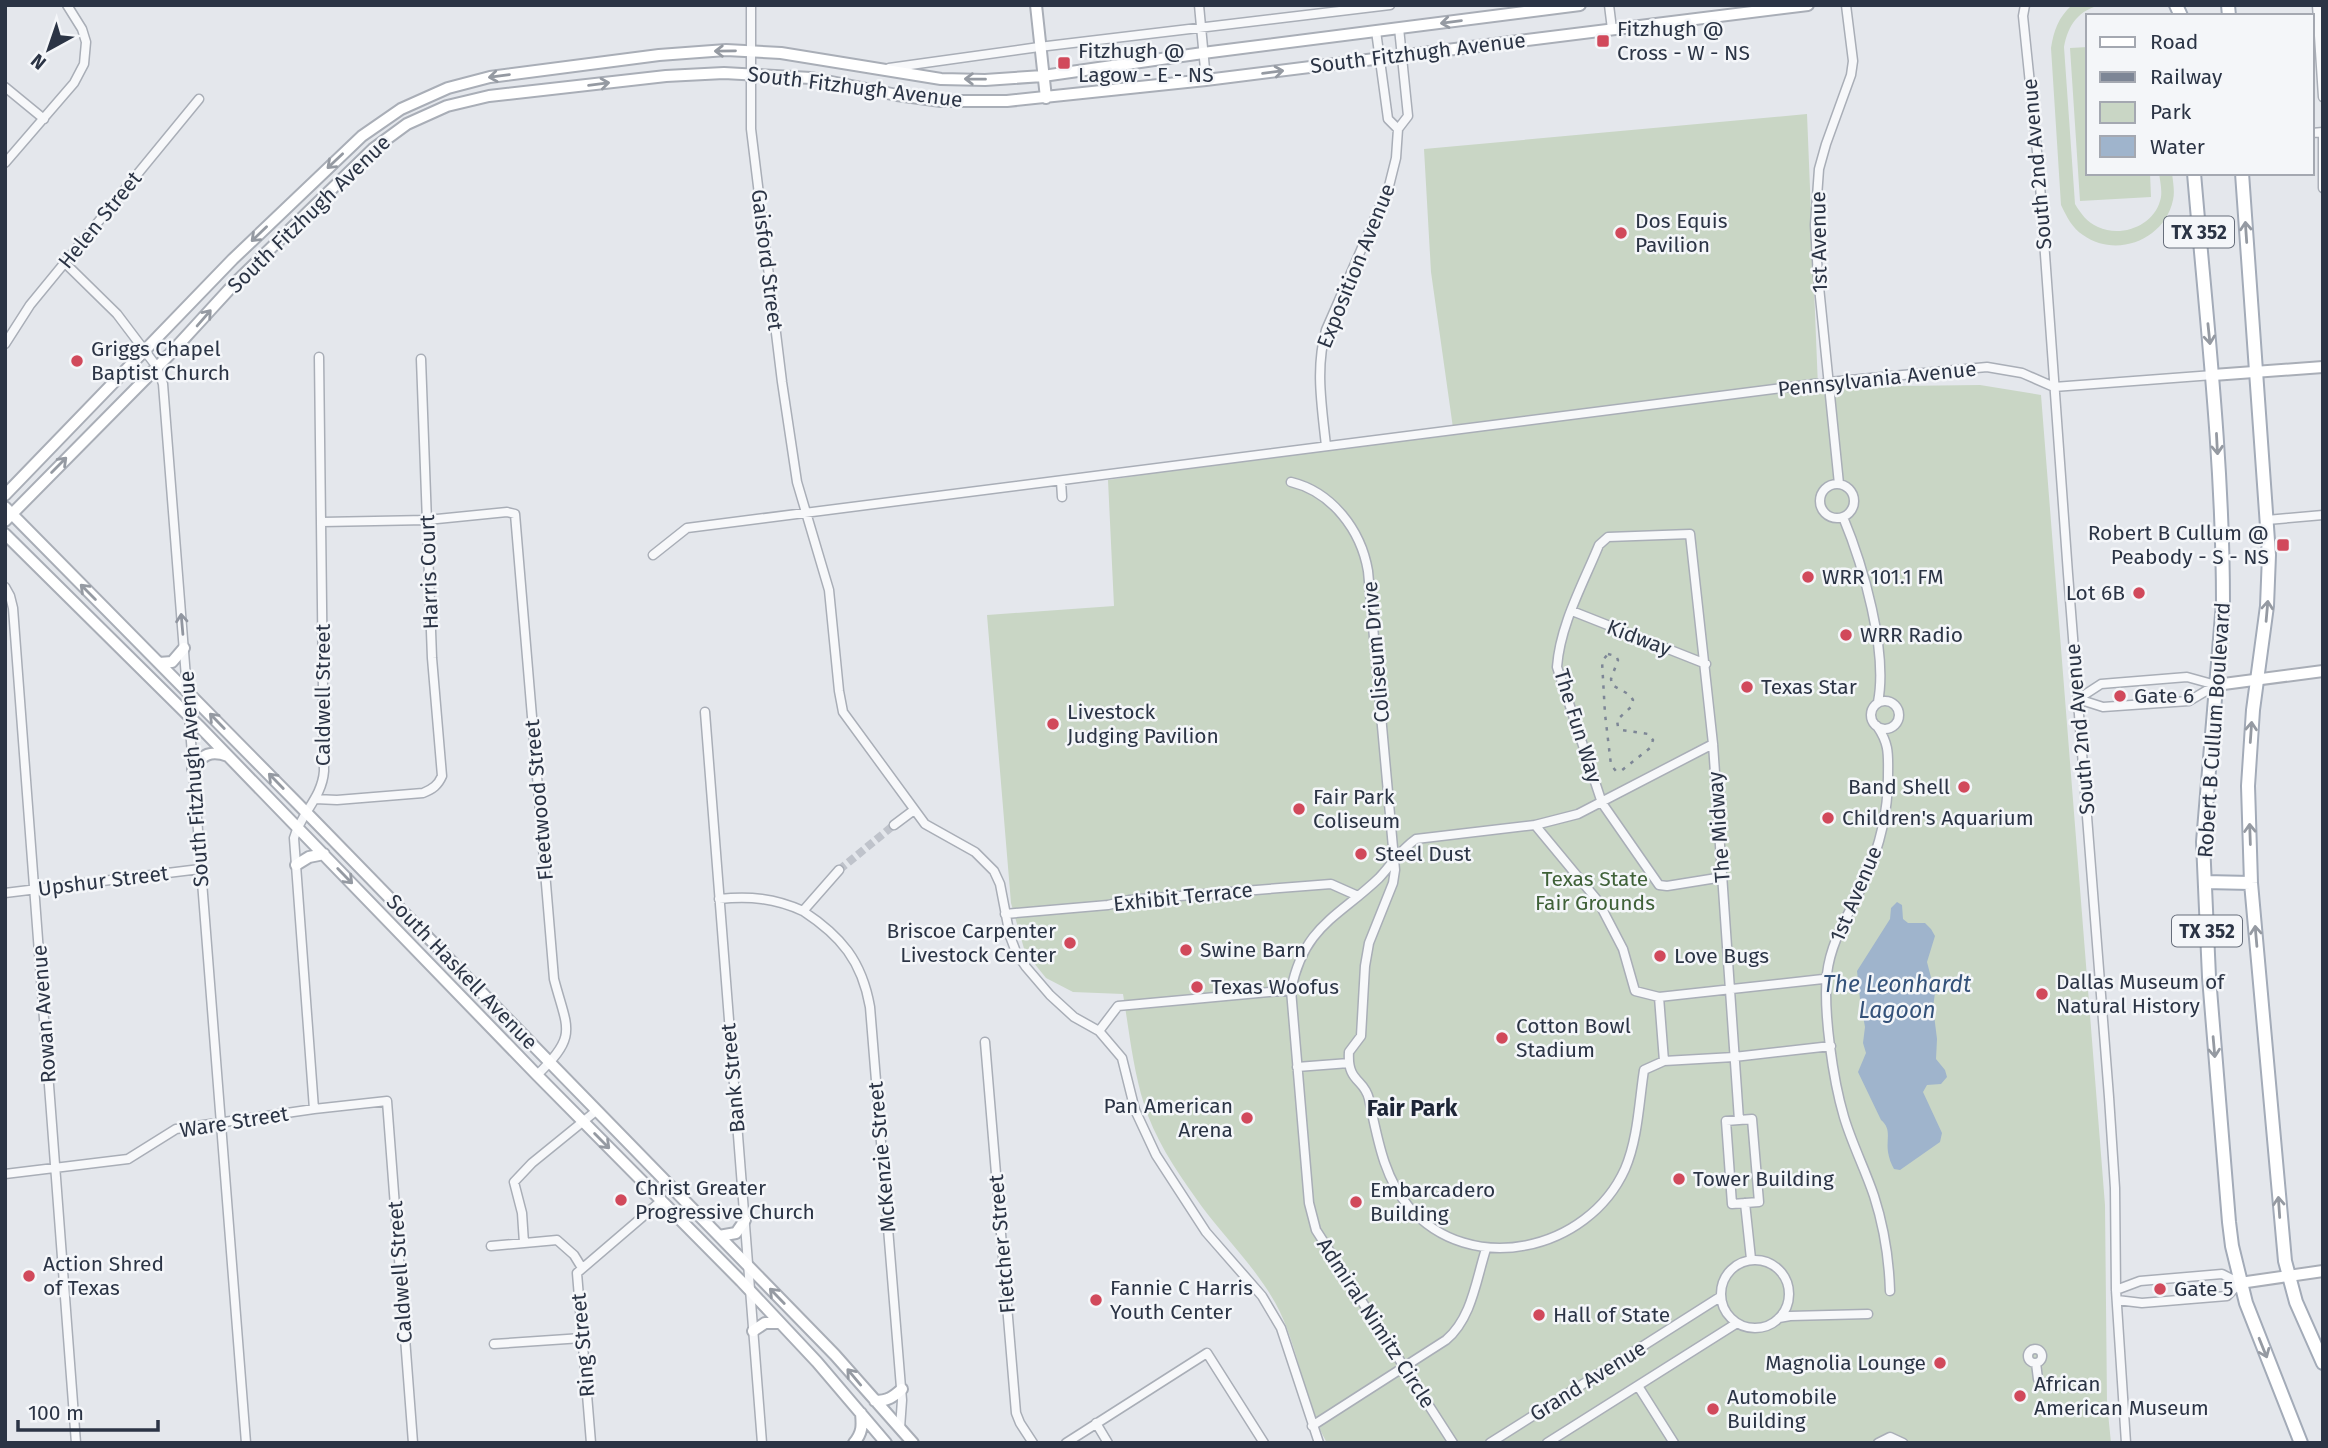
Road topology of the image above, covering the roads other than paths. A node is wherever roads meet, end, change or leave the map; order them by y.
1 (67, 5) edge
2 (751, 5) edge
3 (1036, 5) edge
4 (1199, 5) edge
5 (1390, 5) edge
6 (1580, 5) edge
7 (1609, 5) edge
8 (1808, 5) edge
9 (1846, 5) edge
10 (2017, 5) edge
11 (2025, 5) edge
12 (2317, 5) edge
13 (2023, 16) junction
14 (1201, 28) junction
15 (1399, 28) junction
16 (1612, 29) junction
17 (1376, 31) junction
18 (1039, 47) junction
19 (752, 51) junction
20 (1203, 53) junction
21 (1402, 55) junction
22 (1380, 58) junction
23 (881, 69) junction
24 (751, 73) junction
25 (1043, 76) junction
26 (1206, 80) junction
27 (5, 87) edge
28 (2323, 97) edge
29 (1046, 98) junction
30 (199, 99) dead end
31 (44, 119) junction
32 (1398, 129) junction
33 (2323, 134) edge
34 (5, 163) edge
35 (2322, 171) edge
36 (2194, 175) edge
37 (2242, 175) edge
38 (2323, 188) edge
39 (65, 263) junction
40 (5, 344) edge
41 (144, 352) junction
42 (319, 357) dead end
43 (421, 359) dead end
44 (157, 367) junction
45 (2323, 367) edge
46 (2255, 372) junction
47 (2213, 376) junction
48 (1829, 382) junction
49 (2054, 387) junction
50 (1326, 446) junction
51 (1061, 481) junction
52 (1290, 482) dead end
53 (1839, 484) junction
54 (5, 495) edge
55 (1062, 497) dead end
56 (807, 513) junction
57 (7, 514) edge
58 (2323, 515) edge
59 (1843, 517) junction
60 (427, 520) junction
61 (2267, 520) junction
62 (322, 522) junction
63 (5, 534) edge
64 (1690, 534) joint
65 (653, 555) dead end
66 (5, 587) edge
67 (1572, 611) junction
68 (184, 648) junction
69 (159, 663) junction
70 (1706, 664) junction
71 (2323, 671) edge
72 (2258, 679) junction
73 (1881, 685) junction
74 (2216, 685) junction
75 (188, 692) junction
76 (2078, 699) junction
77 (1878, 702) junction
78 (1892, 703) junction
79 (705, 712) dead end
80 (190, 717) junction
81 (1894, 725) junction
82 (1877, 726) junction
83 (1886, 740) junction
84 (1713, 744) junction
85 (229, 757) junction
86 (193, 769) junction
87 (316, 799) junction
88 (1602, 803) junction
89 (914, 810) junction
90 (305, 811) junction
91 (894, 825) tunnel mouth
92 (1535, 825) junction
93 (297, 826) junction
94 (324, 855) junction
95 (1395, 857) junction
96 (296, 865) junction
97 (200, 869) junction
98 (839, 870) tunnel mouth
99 (1723, 877) junction
100 (2204, 882) junction
101 (2251, 883) junction
102 (34, 890) junction
103 (5, 893) edge
104 (1358, 895) junction
105 (719, 899) junction
106 (803, 911) junction
107 (1005, 914) junction
108 (1823, 979) dead end
109 (1730, 988) junction
110 (1291, 990) junction
111 (1659, 997) junction
112 (1099, 1031) junction
113 (985, 1041) dead end
114 (1831, 1046) junction
115 (1734, 1057) junction
116 (1664, 1061) junction
117 (550, 1062) junction
118 (1349, 1063) junction
119 (1297, 1067) junction
120 (537, 1075) junction
121 (387, 1101) joint
122 (314, 1109) junction
123 (596, 1111) junction
124 (1739, 1121) junction
125 (583, 1122) junction
126 (221, 1123) junction
127 (55, 1169) junction
128 (5, 1174) edge
129 (661, 1201) junction
130 (1745, 1203) junction
131 (745, 1220) junction
132 (719, 1237) junction
133 (524, 1243) junction
134 (491, 1246) dead end
135 (1486, 1249) junction
136 (1751, 1259) junction
137 (748, 1266) junction
138 (582, 1268) junction
139 (2323, 1271) edge
140 (2287, 1275) junction
141 (2240, 1283) junction
142 (2116, 1290) junction
143 (750, 1291) junction
144 (1890, 1291) dead end
145 (1720, 1297) junction
146 (2117, 1300) junction
147 (1868, 1314) dead end
148 (1779, 1318) junction
149 (1737, 1323) junction
150 (780, 1324) junction
151 (753, 1331) junction
152 (582, 1338) junction
153 (494, 1344) dead end
154 (2036, 1363) dead end
155 (2323, 1363) edge
156 (1403, 1367) junction
157 (2038, 1379) dead end
158 (1638, 1386) junction
159 (902, 1389) junction
160 (876, 1401) junction
161 (861, 1413) junction
162 (1096, 1423) junction
163 (1312, 1426) junction
164 (900, 1427) junction
165 (1551, 1442) edge
166 (76, 1443) edge
167 (246, 1443) edge
168 (413, 1443) edge
169 (591, 1443) edge
170 (762, 1443) edge
171 (854, 1443) edge
172 (886, 1443) edge
173 (893, 1443) edge
174 (913, 1443) edge
175 (1034, 1443) edge
176 (1066, 1443) edge
177 (1108, 1443) edge
178 (1264, 1443) edge
179 (1319, 1443) edge
180 (1453, 1443) edge
181 (1490, 1443) edge
182 (1674, 1443) edge
183 (1878, 1443) edge
184 (1903, 1443) edge
185 (2126, 1443) edge
186 (2301, 1443) edge

1 - 31 street
2 - 19 street, Gaisford Street
3 - 18 main road
4 - 14 street
5 - 14 street, South Fitzhugh Avenue
6 -> 15 main road, South Fitzhugh Avenue
7 - 16 street
8 - 16 main road, South Fitzhugh Avenue
9 - 48 street, 1st Avenue
10 - 13 street, South 2nd Avenue
11 - 13 street, South 2nd Avenue
12 - 28 street
13 - 49 street, South 2nd Avenue
14 - 18 street, South Fitzhugh Avenue
14 - 20 street
15 - 17 main road, South Fitzhugh Avenue
15 - 21 street, Exposition Avenue
16 - 21 main road, South Fitzhugh Avenue
17 - 20 main road, South Fitzhugh Avenue
17 - 22 street, Exposition Avenue
18 - 23 street, South Fitzhugh Avenue
18 - 25 main road
19 - 23 main road, South Fitzhugh Avenue
19 - 24 street, Gaisford Street
19 -> 41 main road, South Fitzhugh Avenue
20 - 25 main road, South Fitzhugh Avenue
20 - 26 street
21 - 22 main road, South Fitzhugh Avenue
21 - 32 street, Exposition Avenue
26 -> 22 main road, South Fitzhugh Avenue
22 - 32 street, Exposition Avenue
25 -> 23 main road, South Fitzhugh Avenue
24 - 29 main road, South Fitzhugh Avenue
44 -> 24 main road, South Fitzhugh Avenue
24 - 56 street, Gaisford Street
25 - 29 main road
26 - 29 main road, South Fitzhugh Avenue
27 - 31 street
30 - 39 street, Helen Street
31 - 34 street
32 - 50 street, Exposition Avenue
33 - 35 street
35 - 38 street
36 -> 47 main road, Robert B Cullum Boulevard / TX 352
46 -> 37 main road, Robert B Cullum Boulevard / TX 352
39 - 40 street, Helen Street
39 - 41 street
41 - 44 street
41 - 54 main road, South Fitzhugh Avenue
42 - 62 street, Caldwell Street
43 - 60 street, Harris Court
57 -> 44 main road
68 -> 44 street, South Fitzhugh Avenue
45 - 46 main road, Pennsylvania Avenue
46 - 47 main road, Pennsylvania Avenue
46 - 61 main road, Robert B Cullum Boulevard / TX 352
47 - 49 street, Pennsylvania Avenue
47 -> 74 main road, Robert B Cullum Boulevard / TX 352
48 - 49 street, Pennsylvania Avenue
48 - 50 street, Pennsylvania Avenue
48 - 53 street, 1st Avenue
49 - 76 street, South 2nd Avenue
50 - 51 street, Pennsylvania Avenue
51 - 55 street
51 - 56 street, Pennsylvania Avenue
52 - 95 street, Coliseum Drive
53 - 59 street
53 - 59 street
56 - 65 street, Pennsylvania Avenue
56 - 89 street, Gaisford Street
69 -> 57 main road, South Haskell Avenue
58 - 61 street
59 - 73 street
60 - 62 street
60 - 87 street, Harris Court
60 - 117 street, Fleetwood Street
72 -> 61 main road, Robert B Cullum Boulevard / TX 352
62 - 87 street, Caldwell Street
63 - 80 main road, South Haskell Avenue
64 - 67 street, The Fun Way
64 - 70 street, The Midway
66 - 102 street, Rowan Avenue
67 - 70 street, Kidway
67 - 88 street, The Fun Way
68 - 69 main road
68 - 75 street, South Fitzhugh Avenue
69 - 75 main road, South Haskell Avenue
70 - 84 street, The Midway
71 - 72 main road
72 - 74 main road
101 -> 72 main road, Robert B Cullum Boulevard / TX 352
73 - 77 street
73 - 78 street
74 - 76 street
74 - 76 street
74 - 100 main road, Robert B Cullum Boulevard / TX 352
75 - 80 street, South Fitzhugh Avenue
90 -> 75 main road, South Haskell Avenue
76 - 142 street, South 2nd Avenue
77 - 78 street
77 - 82 street
78 - 81 street
79 - 105 street, Bank Street
80 - 85 main road, South Haskell Avenue
80 - 86 street, South Fitzhugh Avenue
81 - 82 street
81 - 83 street
82 - 83 street
83 - 114 street, 1st Avenue
84 - 88 street
84 - 99 street, The Midway
85 - 86 main road
85 - 93 main road, South Haskell Avenue
86 - 97 street, South Fitzhugh Avenue
87 - 90 street, Caldwell Street
88 - 92 street
88 - 99 street, The Fun Way
89 - 91 street
89 - 107 street, Gaisford Street
90 - 93 street, Caldwell Street
90 - 117 main road, South Haskell Avenue
92 - 95 street
92 - 111 street
93 - 94 main road, South Haskell Avenue
93 - 96 street, Caldwell Street
94 - 96 main road
94 -> 120 main road, South Haskell Avenue
95 - 104 street
95 - 118 street, Coliseum Drive
96 - 122 street, Caldwell Street
97 - 102 street, Upshur Street
97 - 126 street, South Fitzhugh Avenue
98 - 106 street
99 - 109 street, The Midway
100 - 101 main road
100 -> 141 main road, Robert B Cullum Boulevard / TX 352
140 -> 101 main road, Robert B Cullum Boulevard / TX 352
102 - 103 street, Upshur Street
102 - 127 street, Rowan Avenue
104 - 107 street, Exhibit Terrace
104 - 110 street
105 - 106 street, McKenzie Street
105 - 131 street, Bank Street
106 - 159 street, McKenzie Street
107 - 112 street, Gaisford Street
108 - 109 street
109 - 111 street
109 - 115 street, The Midway
110 - 112 street
110 - 119 street, Admiral Nimitz Circle
111 - 116 street
112 - 163 street, Gaisford Street
113 - 175 street, Fletcher Street
114 - 115 street
114 - 144 street, 1st Avenue
115 - 116 street
115 - 124 street, The Midway
116 - 135 street
117 - 120 street, Fleetwood Street
117 - 123 main road, South Haskell Avenue
118 - 119 street
118 - 135 street
119 - 156 street, Admiral Nimitz Circle
120 - 125 main road, South Haskell Avenue
121 - 122 street, Ware Street
121 - 168 street, Caldwell Street
122 - 126 street, Ware Street
123 - 125 street
123 - 132 main road, South Haskell Avenue
124 - 130 street
124 - 130 street
125 -> 129 main road, South Haskell Avenue
125 - 133 street
126 - 127 street, Ware Street
126 - 167 street, South Fitzhugh Avenue
127 - 128 street, Ware Street
127 - 166 street, Rowan Avenue
129 - 138 street, Ring Street
129 - 143 main road, South Haskell Avenue
130 - 136 street
131 - 132 main road
131 - 137 street, Bank Street
132 - 137 main road, South Haskell Avenue
133 - 134 street
133 - 138 street
135 - 156 street
136 - 145 street
136 - 148 street
137 - 143 street, Bank Street
160 -> 137 main road, South Haskell Avenue
138 - 152 street, Ring Street
139 - 140 main road
140 - 141 main road
140 - 155 main road, Robert B Cullum Boulevard / TX 352
141 - 142 street
141 - 146 street
141 -> 186 main road, Robert B Cullum Boulevard / TX 352
142 - 146 street, South 2nd Avenue
143 - 150 main road, South Haskell Avenue
143 - 151 street, Bank Street
145 - 149 street
145 - 181 street, Grand Avenue
146 - 185 street, South 2nd Avenue
147 - 148 street
148 - 149 street
149 - 158 street, Grand Avenue
150 - 151 main road
150 - 161 main road, South Haskell Avenue
151 - 170 street, Bank Street
152 - 153 street
152 - 169 street, Ring Street
154 - 157 street
156 - 163 street
156 - 180 street, Admiral Nimitz Circle
158 - 165 street, Grand Avenue
158 - 182 street
159 - 160 main road
159 - 164 street, McKenzie Street
160 - 164 main road, South Haskell Avenue
161 - 171 main road
161 - 172 main road, South Haskell Avenue
162 - 176 street
162 - 177 street
162 - 178 street
163 - 179 street, Gaisford Street
164 - 173 main road
164 - 174 main road, South Haskell Avenue
183 - 184 street

